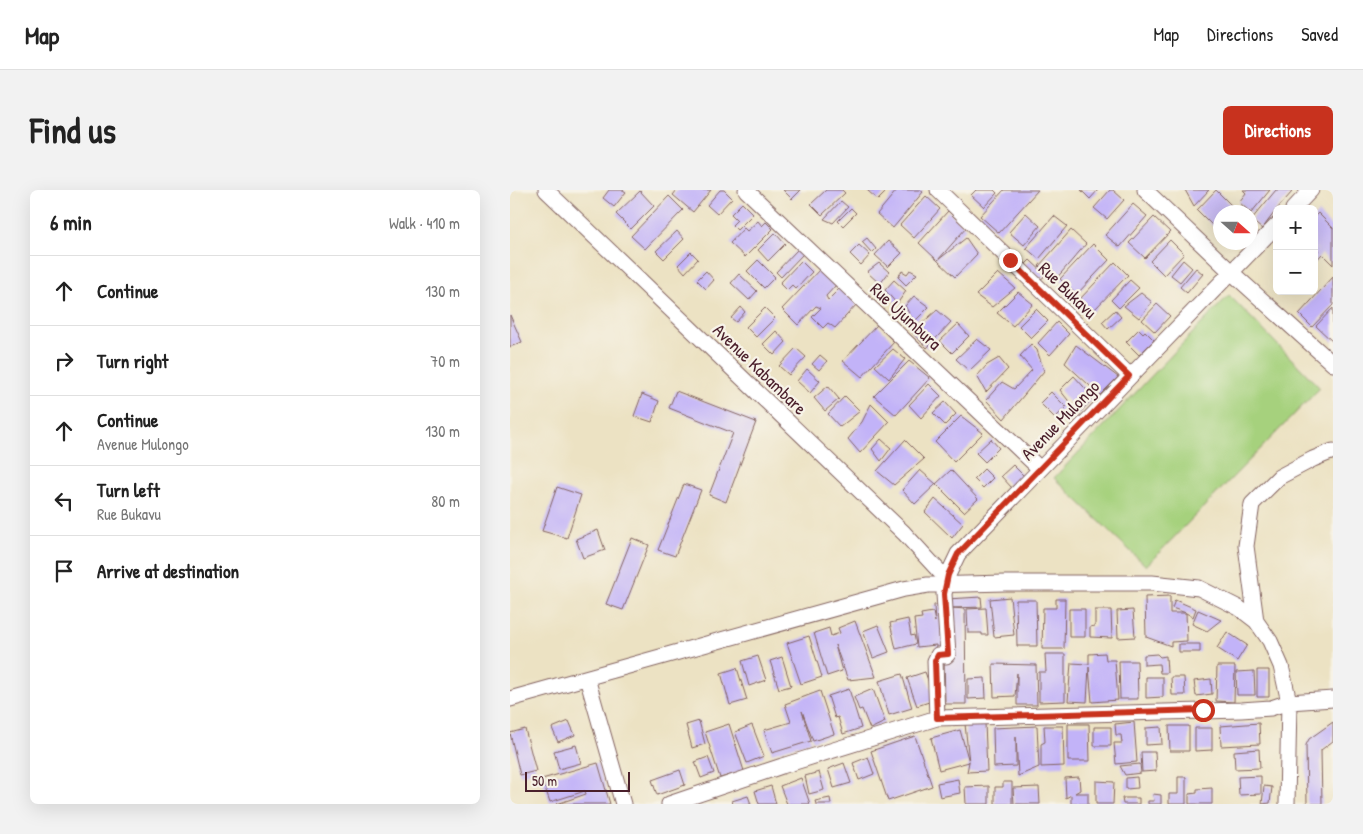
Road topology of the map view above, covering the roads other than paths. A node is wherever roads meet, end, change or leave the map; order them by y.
1 (546, 190) edge
2 (746, 190) edge
3 (938, 190) edge
4 (1145, 190) edge
5 (1311, 190) edge
6 (1297, 205) edge
7 (1273, 229) edge
8 (1230, 272) junction
9 (1333, 363) edge
10 (1129, 376) junction
11 (1333, 451) edge
12 (1039, 468) junction
13 (947, 580) junction
14 (1256, 622) junction
15 (587, 678) junction
16 (510, 699) edge
17 (1333, 699) edge
18 (1289, 702) junction
19 (937, 718) junction
20 (623, 804) edge
21 (669, 804) edge
22 (1287, 804) edge

1 - 13 street, Avenue Kabambare
2 - 12 street, Rue Ujumbura
3 - 10 street, Rue Bukavu
4 - 8 street
5 - 6 street
7 - 8 street, Avenue Mulongo
8 - 9 street
8 - 10 street, Avenue Mulongo
10 - 12 street, Avenue Mulongo
11 - 14 street
12 - 13 street, Avenue Mulongo
13 - 14 street
13 - 15 street
13 - 19 street
14 - 18 street
15 - 16 street
15 - 20 street
17 - 18 street
18 - 19 street
18 - 22 street
19 - 21 street

